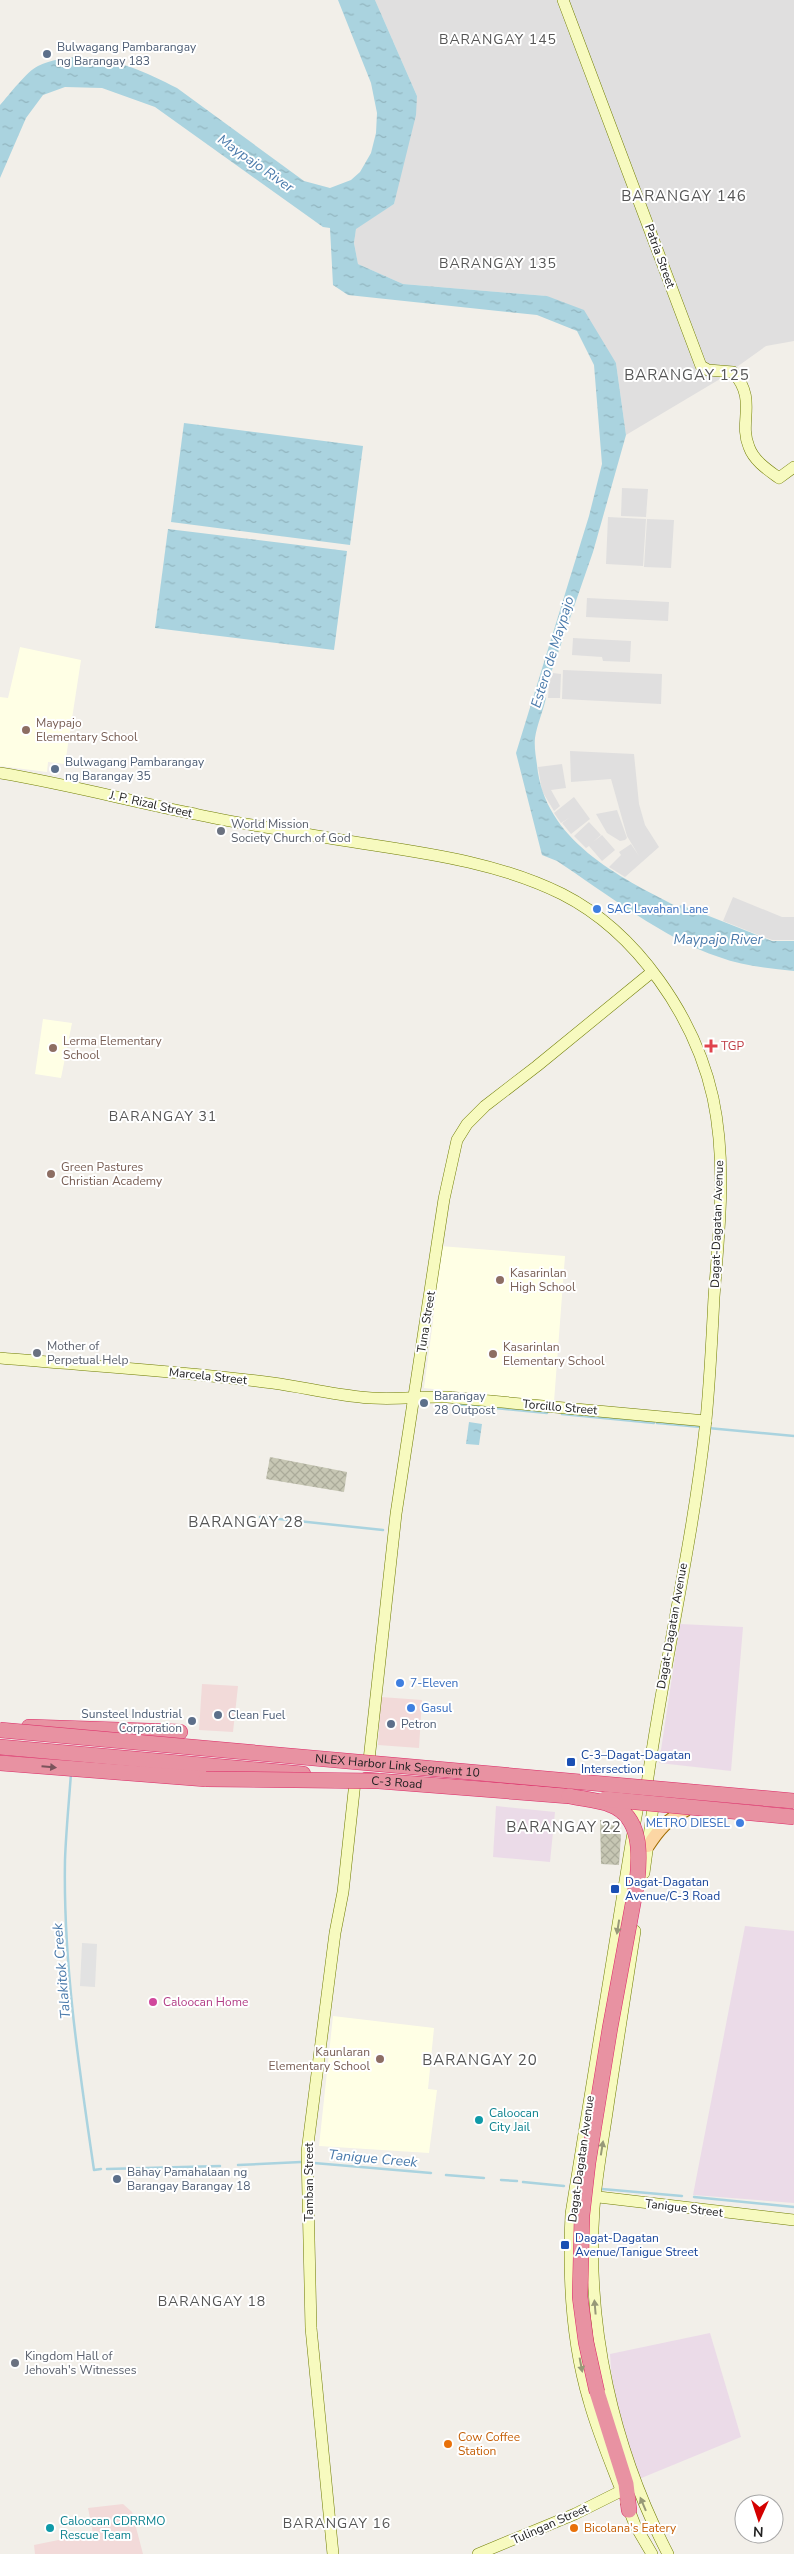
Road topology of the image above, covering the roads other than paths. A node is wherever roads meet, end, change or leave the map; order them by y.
1 (564, 0) edge
2 (794, 467) edge
3 (0, 773) edge
4 (302, 834) joint
5 (652, 972) junction
6 (0, 1358) edge
7 (414, 1396) junction
8 (706, 1421) junction
9 (0, 1728) edge
10 (180, 1732) dead end
11 (0, 1749) edge
12 (369, 1760) junction
13 (0, 1763) edge
14 (379, 1781) junction
15 (355, 1782) junction
16 (647, 1784) junction
17 (569, 1796) junction
18 (794, 1797) edge
19 (794, 1801) edge
20 (607, 1802) junction
21 (638, 1806) junction
22 (653, 1807) junction
23 (686, 1810) junction
24 (794, 1817) edge
25 (794, 1821) edge
26 (632, 1844) junction
27 (648, 1846) junction
28 (574, 2195) junction
29 (595, 2196) junction
30 (609, 2198) junction
31 (594, 2210) junction
32 (794, 2220) edge
33 (621, 2491) junction
34 (629, 2510) junction
35 (333, 2554) edge
36 (478, 2554) edge
37 (652, 2554) edge
38 (668, 2554) edge

1 - 2 street, Patria Street
3 - 4 street, J. P. Rizal Street
4 - 5 street, Dagat-Dagatan Avenue
5 - 7 street, Tuna Street
5 - 8 street, Dagat-Dagatan Avenue
6 - 7 street, Marcela Street
7 - 8 street, Torcillo Street
7 - 12 street, Tuna Street
8 - 16 street, Dagat-Dagatan Avenue
9 - 10 highway
9 - 12 main road, C-3 Road
9 - 19 highway, NLEX Harbor Link Segment 10, bridge
11 - 14 highway, NLEX Harbor Link Segment 10, bridge
11 - 15 main road, C-3 Road
12 - 16 main road, C-3 Road
13 -> 14 highway, bridge
14 - 17 highway, NLEX Harbor Link Segment 10
15 - 20 main road, C-3 Road
15 - 35 street, Tamban Street
16 - 18 main road, C-3 Road
16 - 21 street, Dagat-Dagatan Avenue
16 - 22 street, Dagat-Dagatan Avenue
17 - 24 highway, NLEX Harbor Link Segment 10, bridge
17 - 34 highway, bridge
20 - 21 main road, C-3 Road
20 - 26 main road
21 - 22 main road, C-3 Road
21 - 26 street, Dagat-Dagatan Avenue
22 - 23 main road, C-3 Road
22 - 27 street, Dagat-Dagatan Avenue
23 - 25 main road, C-3 Road
23 - 27 main road
26 -> 28 street, Dagat-Dagatan Avenue
29 -> 27 street, Dagat-Dagatan Avenue
28 - 29 street, Tanigue Street
28 -> 33 street, Dagat-Dagatan Avenue
29 - 30 street, Tanigue Street
29 - 31 street, Dagat-Dagatan Avenue
30 - 31 street
30 - 32 street, Tanigue Street
38 -> 31 street, Dagat-Dagatan Avenue
33 - 34 street, Dagat-Dagatan Avenue
33 - 36 street, Tulingan Street
34 - 37 street, Dagat-Dagatan Avenue

